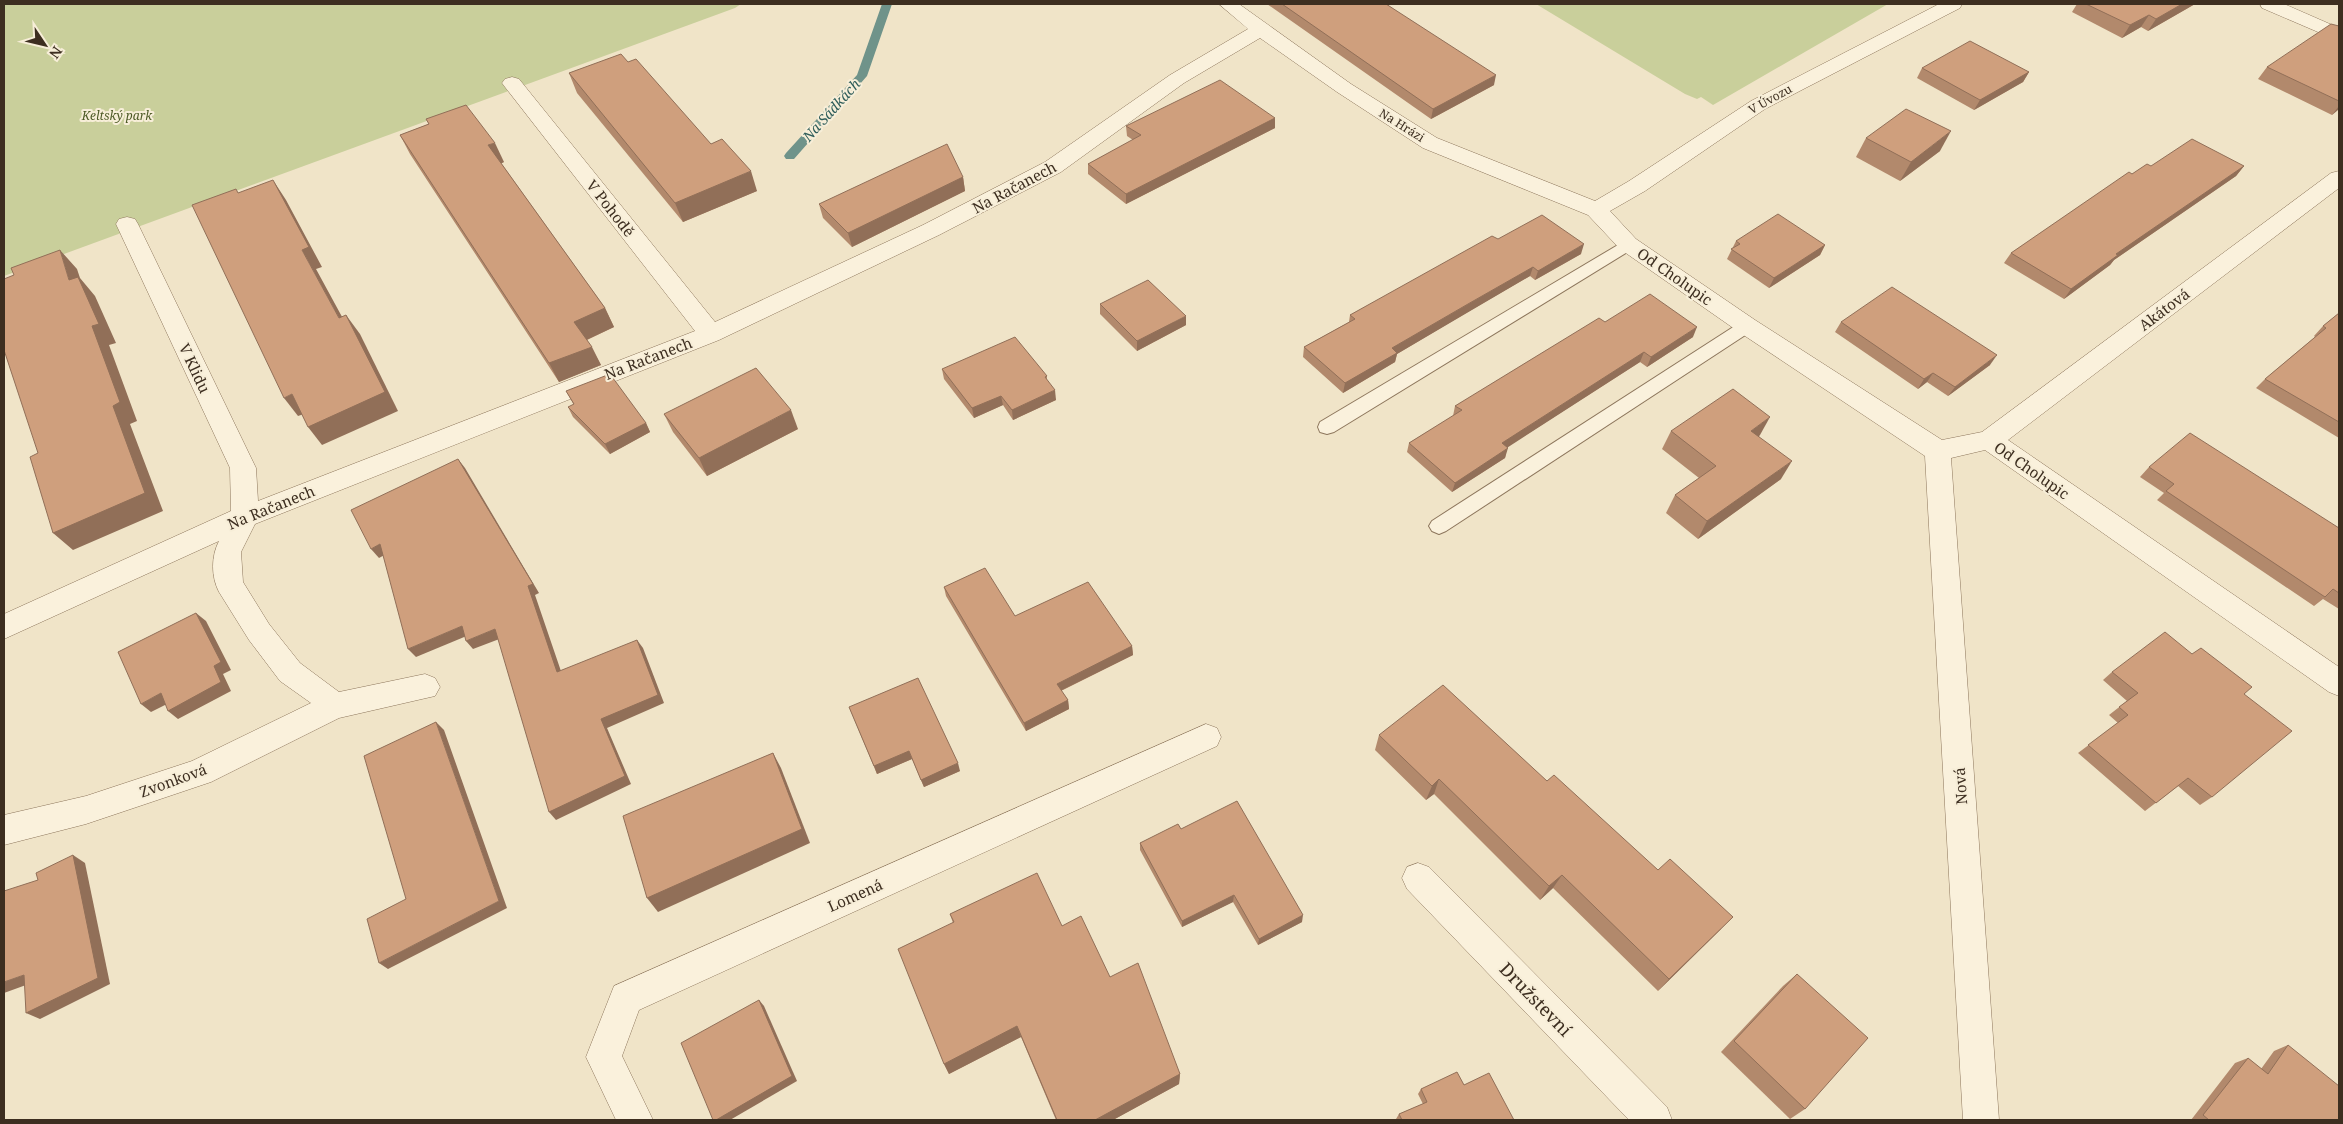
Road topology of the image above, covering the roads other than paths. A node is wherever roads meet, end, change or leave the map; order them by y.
1 (1228, 4) edge
2 (1953, 4) edge
3 (2269, 4) edge
4 (1261, 30) junction
5 (2339, 35) edge
6 (512, 82) dead end
7 (2339, 178) edge
8 (1596, 210) junction
9 (127, 224) dead end
10 (1628, 244) junction
11 (1747, 326) junction
12 (711, 334) junction
13 (1327, 427) dead end
14 (1988, 440) junction
15 (1938, 451) junction
16 (245, 517) junction
17 (1439, 526) dead end
18 (4, 626) edge
19 (2339, 683) edge
20 (425, 687) dead end
21 (334, 706) junction
22 (1206, 736) dead end
23 (4, 830) edge
24 (1418, 878) dead end
25 (635, 1120) edge
26 (1654, 1120) edge
27 (1981, 1120) edge

1 - 4 street, Na Hrázi
2 - 8 street, V Úvozu
3 - 5 street
4 - 8 street, Na Hrázi
4 - 12 street, Na Račanech
6 - 12 street, V Pohodě
7 - 14 street, Akátová
8 - 10 street, Od Cholupic
9 - 16 street, V Klidu
10 - 11 street, Od Cholupic
10 - 13 lane
11 - 15 street, Od Cholupic
11 - 17 lane
12 - 16 street, Na Račanech
14 - 15 street, Od Cholupic
14 - 19 street, Od Cholupic
15 - 27 street, Nová
16 - 18 street, Na Račanech
16 - 21 street
20 - 21 street, Zvonková
21 - 23 street, Zvonková
22 - 25 street, Lomená
24 - 26 street, Družstevní

